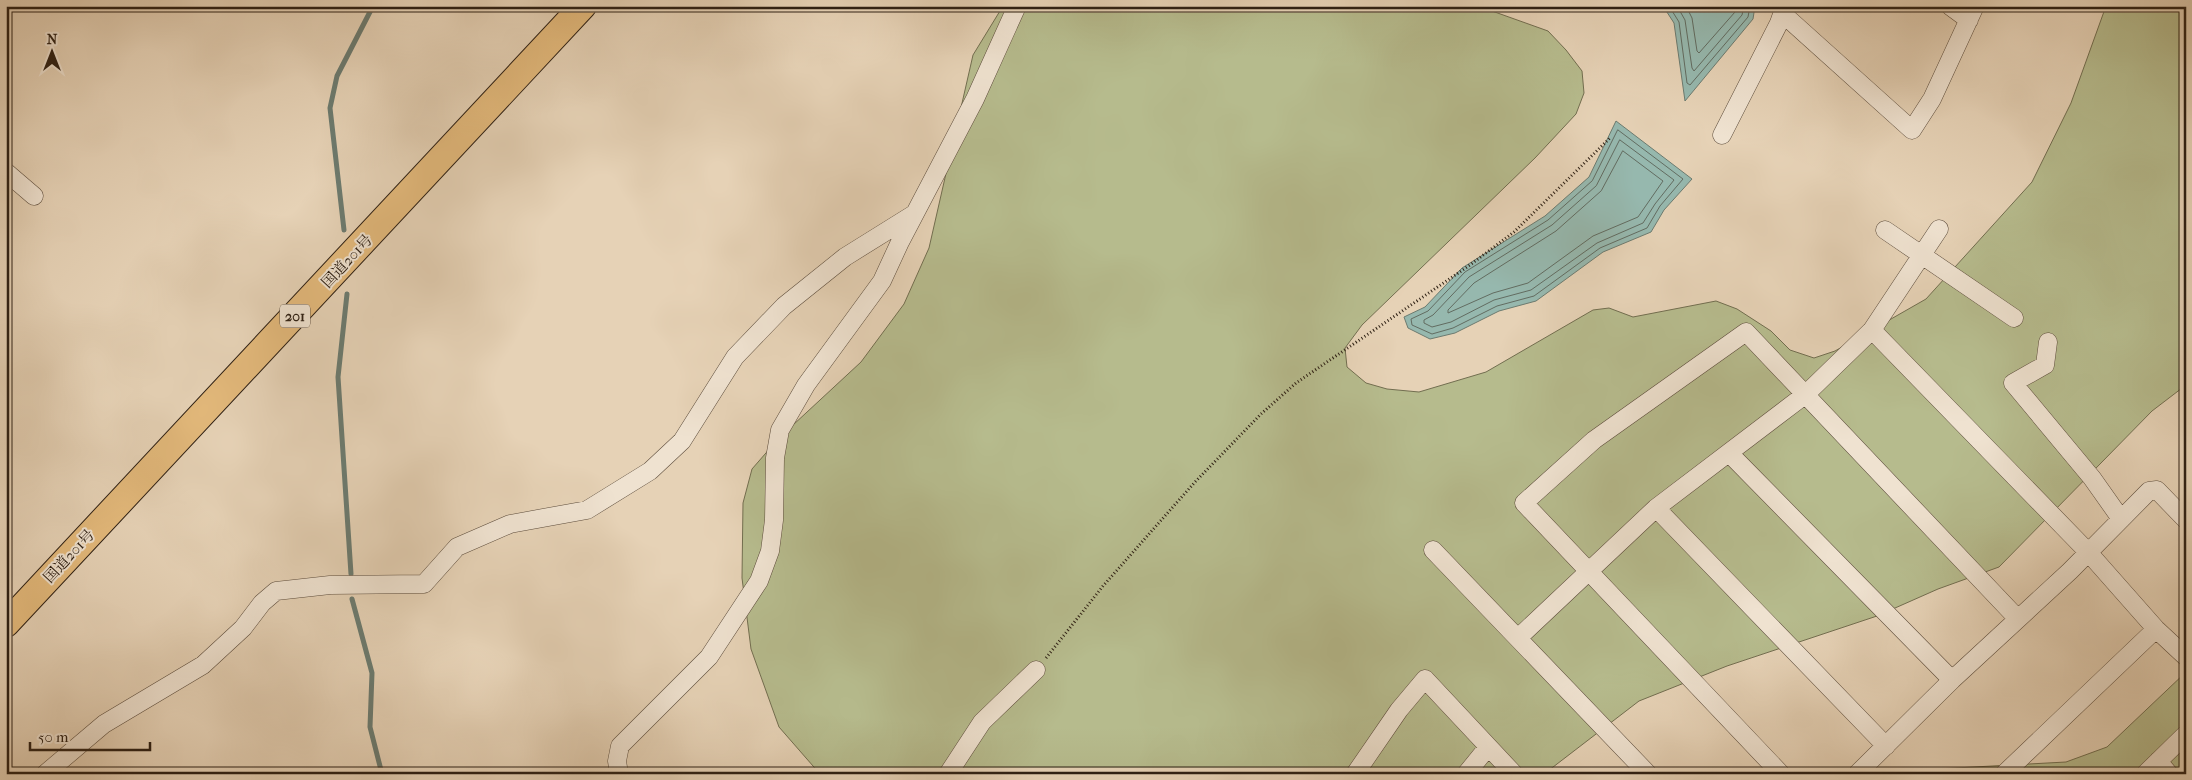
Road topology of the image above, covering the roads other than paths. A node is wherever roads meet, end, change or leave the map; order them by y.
1 (583, 6) edge
2 (1016, 6) edge
3 (1950, 6) edge
4 (1784, 10) edge
5 (1972, 13) edge
6 (1722, 136) dead end
7 (6, 172) edge
8 (34, 196) dead end
9 (914, 214) junction
10 (1938, 229) dead end
11 (1885, 230) dead end
12 (1922, 254) junction
13 (2014, 318) dead end
14 (1872, 330) junction
15 (2048, 342) dead end
16 (1806, 394) junction
17 (1729, 453) junction
18 (1656, 508) junction
19 (2121, 519) junction
20 (2186, 520) edge
21 (1433, 550) dead end
22 (2088, 552) junction
23 (1588, 573) junction
24 (2018, 619) junction
25 (6, 624) edge
26 (2156, 628) junction
27 (1518, 638) junction
28 (2186, 657) edge
29 (1036, 670) road end
30 (1952, 680) junction
31 (2186, 734) edge
32 (1488, 746) junction
33 (1886, 746) junction
34 (2163, 767) edge
35 (45, 774) edge
36 (619, 774) edge
37 (948, 774) edge
38 (1356, 774) edge
39 (1466, 774) edge
40 (1514, 774) edge
41 (1648, 774) edge
42 (1781, 774) edge
43 (1857, 774) edge
44 (2004, 774) edge
45 (2145, 774) edge

1 - 25 highway, 国道201号 / 201
2 - 9 street
3 - 5 street
4 - 5 street
4 - 6 street
7 - 8 street
9 - 35 street
9 - 36 street
10 - 12 street
11 - 12 street
12 - 13 street
12 - 14 street
14 - 16 street
14 - 22 street
15 - 19 street
16 - 17 street
16 - 23 street
16 - 24 street
17 - 18 street
17 - 30 street
18 - 23 street
18 - 33 street
19 - 20 street
19 - 22 street
21 - 27 street
22 - 24 street
22 - 26 street
23 - 27 street
23 - 42 street
24 - 30 street
26 - 28 street
26 - 44 street
27 - 41 street
29 - 37 street
30 - 33 street
31 - 34 street
32 - 38 street
32 - 39 street
32 - 40 street
33 - 43 street
34 - 45 street

